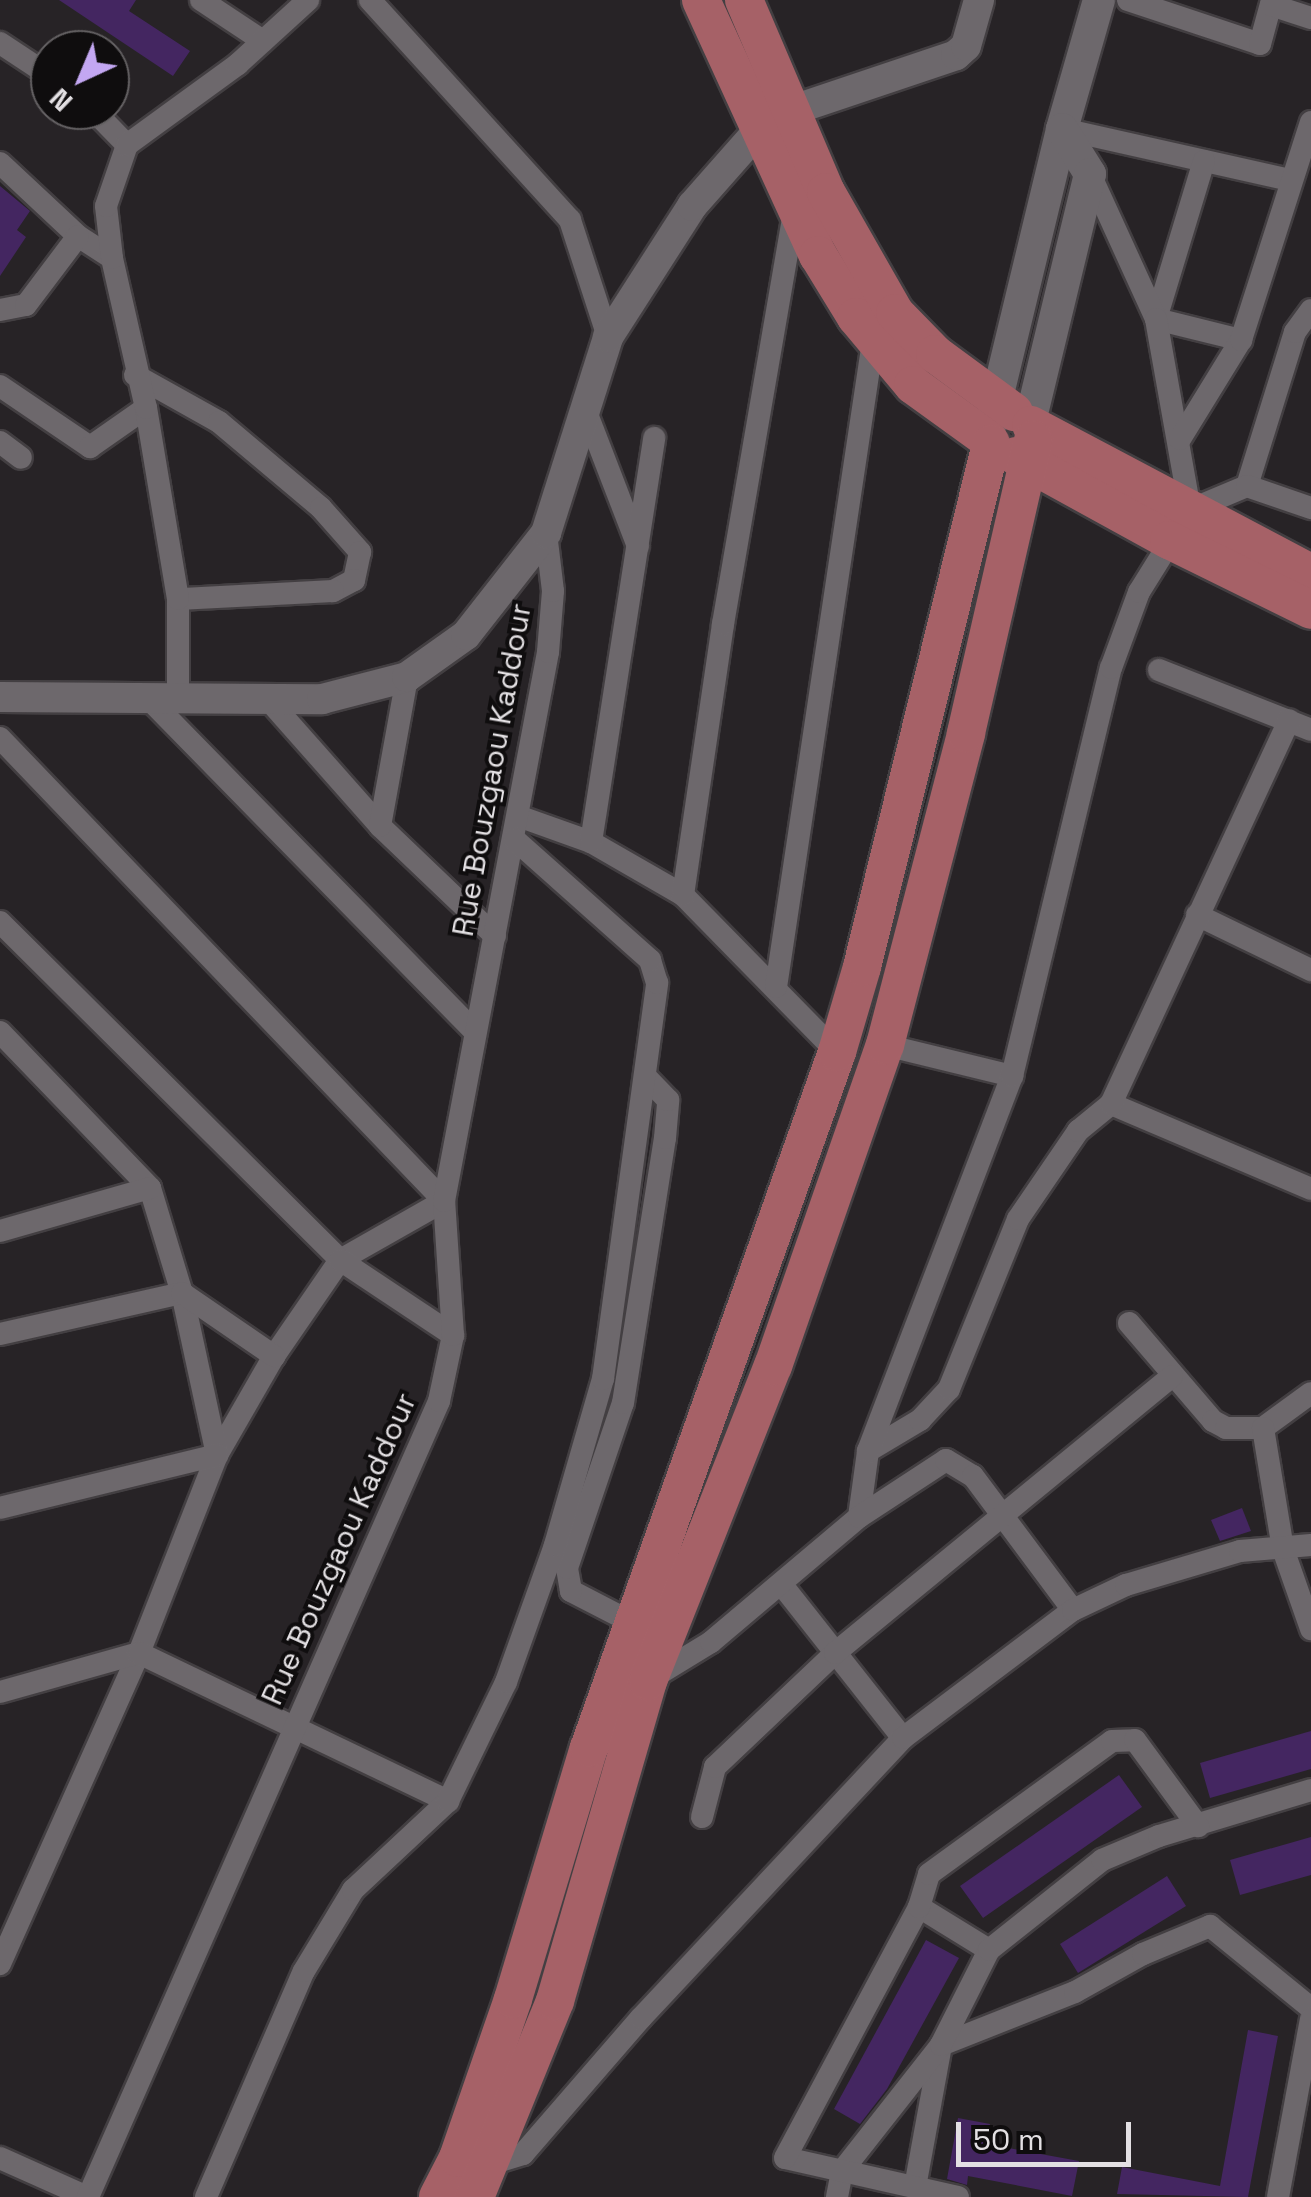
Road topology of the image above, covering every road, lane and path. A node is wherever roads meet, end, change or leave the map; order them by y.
1 (201, 0) edge
2 (308, 0) edge
3 (370, 0) edge
4 (701, 0) edge
5 (744, 0) edge
6 (979, 0) edge
7 (1099, 0) edge
8 (1128, 0) edge
9 (1272, 2) edge
10 (1311, 18) edge
11 (263, 42) junction
12 (0, 43) edge
13 (30, 63) edge
14 (775, 120) junction
15 (1311, 122) edge
16 (1062, 128) junction
17 (112, 130) edge
18 (127, 145) junction
19 (1204, 161) junction
20 (0, 163) edge
21 (1090, 174) junction
22 (1292, 180) junction
23 (795, 206) junction
24 (78, 236) junction
25 (112, 258) junction
26 (0, 310) edge
27 (1311, 310) edge
28 (1156, 319) junction
29 (884, 328) junction
30 (608, 337) junction
31 (1241, 340) junction
32 (135, 375) junction
33 (0, 386) edge
34 (146, 408) junction
35 (585, 409) junction
36 (1012, 433) junction
37 (654, 438) dead end
38 (1180, 439) junction
39 (0, 442) edge
40 (21, 458) dead end
41 (1247, 486) junction
42 (1311, 508) edge
43 (1180, 525) junction
44 (546, 534) junction
45 (639, 550) junction
46 (1311, 572) edge
47 (178, 600) junction
48 (1311, 610) edge
49 (1160, 670) dead end
50 (407, 677) junction
51 (265, 696) junction
52 (0, 698) edge
53 (148, 698) junction
54 (178, 698) junction
55 (1289, 720) junction
56 (1311, 730) edge
57 (0, 738) edge
58 (380, 826) junction
59 (516, 828) junction
60 (590, 842) junction
61 (683, 895) junction
62 (1197, 914) junction
63 (0, 922) edge
64 (494, 936) junction
65 (1311, 970) edge
66 (776, 987) junction
67 (0, 1032) edge
68 (474, 1032) junction
69 (886, 1046) junction
70 (837, 1052) junction
71 (645, 1076) junction
72 (1012, 1076) junction
73 (1111, 1104) junction
74 (150, 1188) junction
75 (1311, 1189) edge
76 (444, 1201) junction
77 (0, 1230) edge
78 (340, 1260) junction
79 (182, 1292) junction
80 (1129, 1323) dead end
81 (0, 1334) edge
82 (453, 1335) junction
83 (274, 1356) junction
84 (1172, 1376) junction
85 (1311, 1393) edge
86 (1263, 1428) junction
87 (868, 1451) junction
88 (217, 1456) junction
89 (0, 1508) edge
90 (859, 1516) junction
91 (1002, 1517) junction
92 (1311, 1545) edge
93 (1284, 1549) junction
94 (782, 1584) junction
95 (1073, 1610) junction
96 (633, 1623) junction
97 (1311, 1629) edge
98 (835, 1652) junction
99 (140, 1653) junction
100 (648, 1681) junction
101 (0, 1692) edge
102 (294, 1726) junction
103 (903, 1738) junction
104 (1311, 1790) edge
105 (448, 1801) junction
106 (702, 1817) dead end
107 (1198, 1826) junction
108 (919, 1907) junction
109 (989, 1950) junction
110 (0, 1964) edge
111 (1311, 2008) edge
112 (1311, 2019) edge
113 (940, 2046) junction
114 (0, 2158) edge
115 (842, 2171) junction
116 (474, 2174) edge
117 (915, 2187) junction
118 (88, 2197) edge
119 (206, 2197) edge
120 (438, 2197) edge
121 (837, 2197) edge
122 (958, 2197) edge
123 (1278, 2197) edge

1 - 11 street
2 - 11 street
3 - 30 street
4 - 14 main road
5 - 14 main road
6 - 14 street
7 - 16 main road
8 - 9 street
9 - 10 street
11 - 18 street
12 - 13 street
14 - 23 main road
14 - 29 main road
14 - 30 street
15 - 22 street
16 - 19 street
16 - 21 main road
16 - 36 main road
17 - 18 street
18 - 25 street
19 - 22 street
19 - 28 street
20 - 24 street
21 - 28 street
21 - 36 main road
22 - 31 street
23 - 29 main road
23 - 61 street
24 - 25 street
24 - 26 street
25 - 32 street
27 - 41 street
28 - 31 street
28 - 38 street
29 - 36 main road
29 - 66 street
30 - 35 street
31 - 38 street
32 - 34 street
32 - 47 street
33 - 34 street
34 - 47 street
35 - 44 street
35 - 45 street
36 - 43 main road
36 - 69 main road
36 - 70 main road
37 - 45 street
38 - 43 street
39 - 40 street
41 - 42 street
41 - 43 street
43 - 46 main road
43 - 48 main road
43 - 72 street
44 - 50 street
44 - 59 street, Rue Bouzgaou Kaddour
45 - 60 street
47 - 54 street
49 - 55 street
50 - 51 street
50 - 58 street
51 - 54 street
51 - 58 street
52 - 53 street
53 - 54 street
53 - 68 street
55 - 56 street
55 - 62 street
57 - 76 street
58 - 64 street
59 - 60 street
59 - 64 street, Rue Bouzgaou Kaddour
59 - 71 street
60 - 61 street
61 - 66 street
62 - 65 street
62 - 73 street
63 - 78 street
64 - 68 street, Rue Bouzgaou Kaddour
66 - 70 street
67 - 74 street
68 - 76 street, Rue Bouzgaou Kaddour
69 - 72 street
69 - 100 main road
70 - 96 main road
71 - 96 street
71 - 105 street
72 - 87 street
73 - 75 street
73 - 87 street
74 - 77 street
74 - 79 street
76 - 78 street
76 - 82 street, Rue Bouzgaou Kaddour
78 - 82 street
78 - 83 street
79 - 81 street
79 - 83 street
79 - 88 street
80 - 84 street
82 - 102 street, Rue Bouzgaou Kaddour
83 - 88 street
84 - 86 street
84 - 91 street
85 - 86 street
86 - 93 street
87 - 90 street
88 - 89 street
88 - 99 street
90 - 91 street
90 - 94 street
91 - 95 street
91 - 98 street
92 - 93 street
93 - 95 street
93 - 97 street
94 - 98 street
94 - 100 street
95 - 103 street
96 - 116 main road
98 - 103 street
98 - 106 street
99 - 101 street
99 - 102 street
99 - 110 street
100 - 116 main road
102 - 105 street
102 - 118 street, Rue Bouzgaou Kaddour
103 - 116 street
104 - 107 street
105 - 119 street
107 - 108 street
107 - 109 street
108 - 109 street
108 - 115 street
109 - 113 street
111 - 113 street
112 - 123 street
113 - 115 street
113 - 117 street
114 - 118 street
115 - 117 street
115 - 121 street
116 - 120 main road
117 - 122 street

